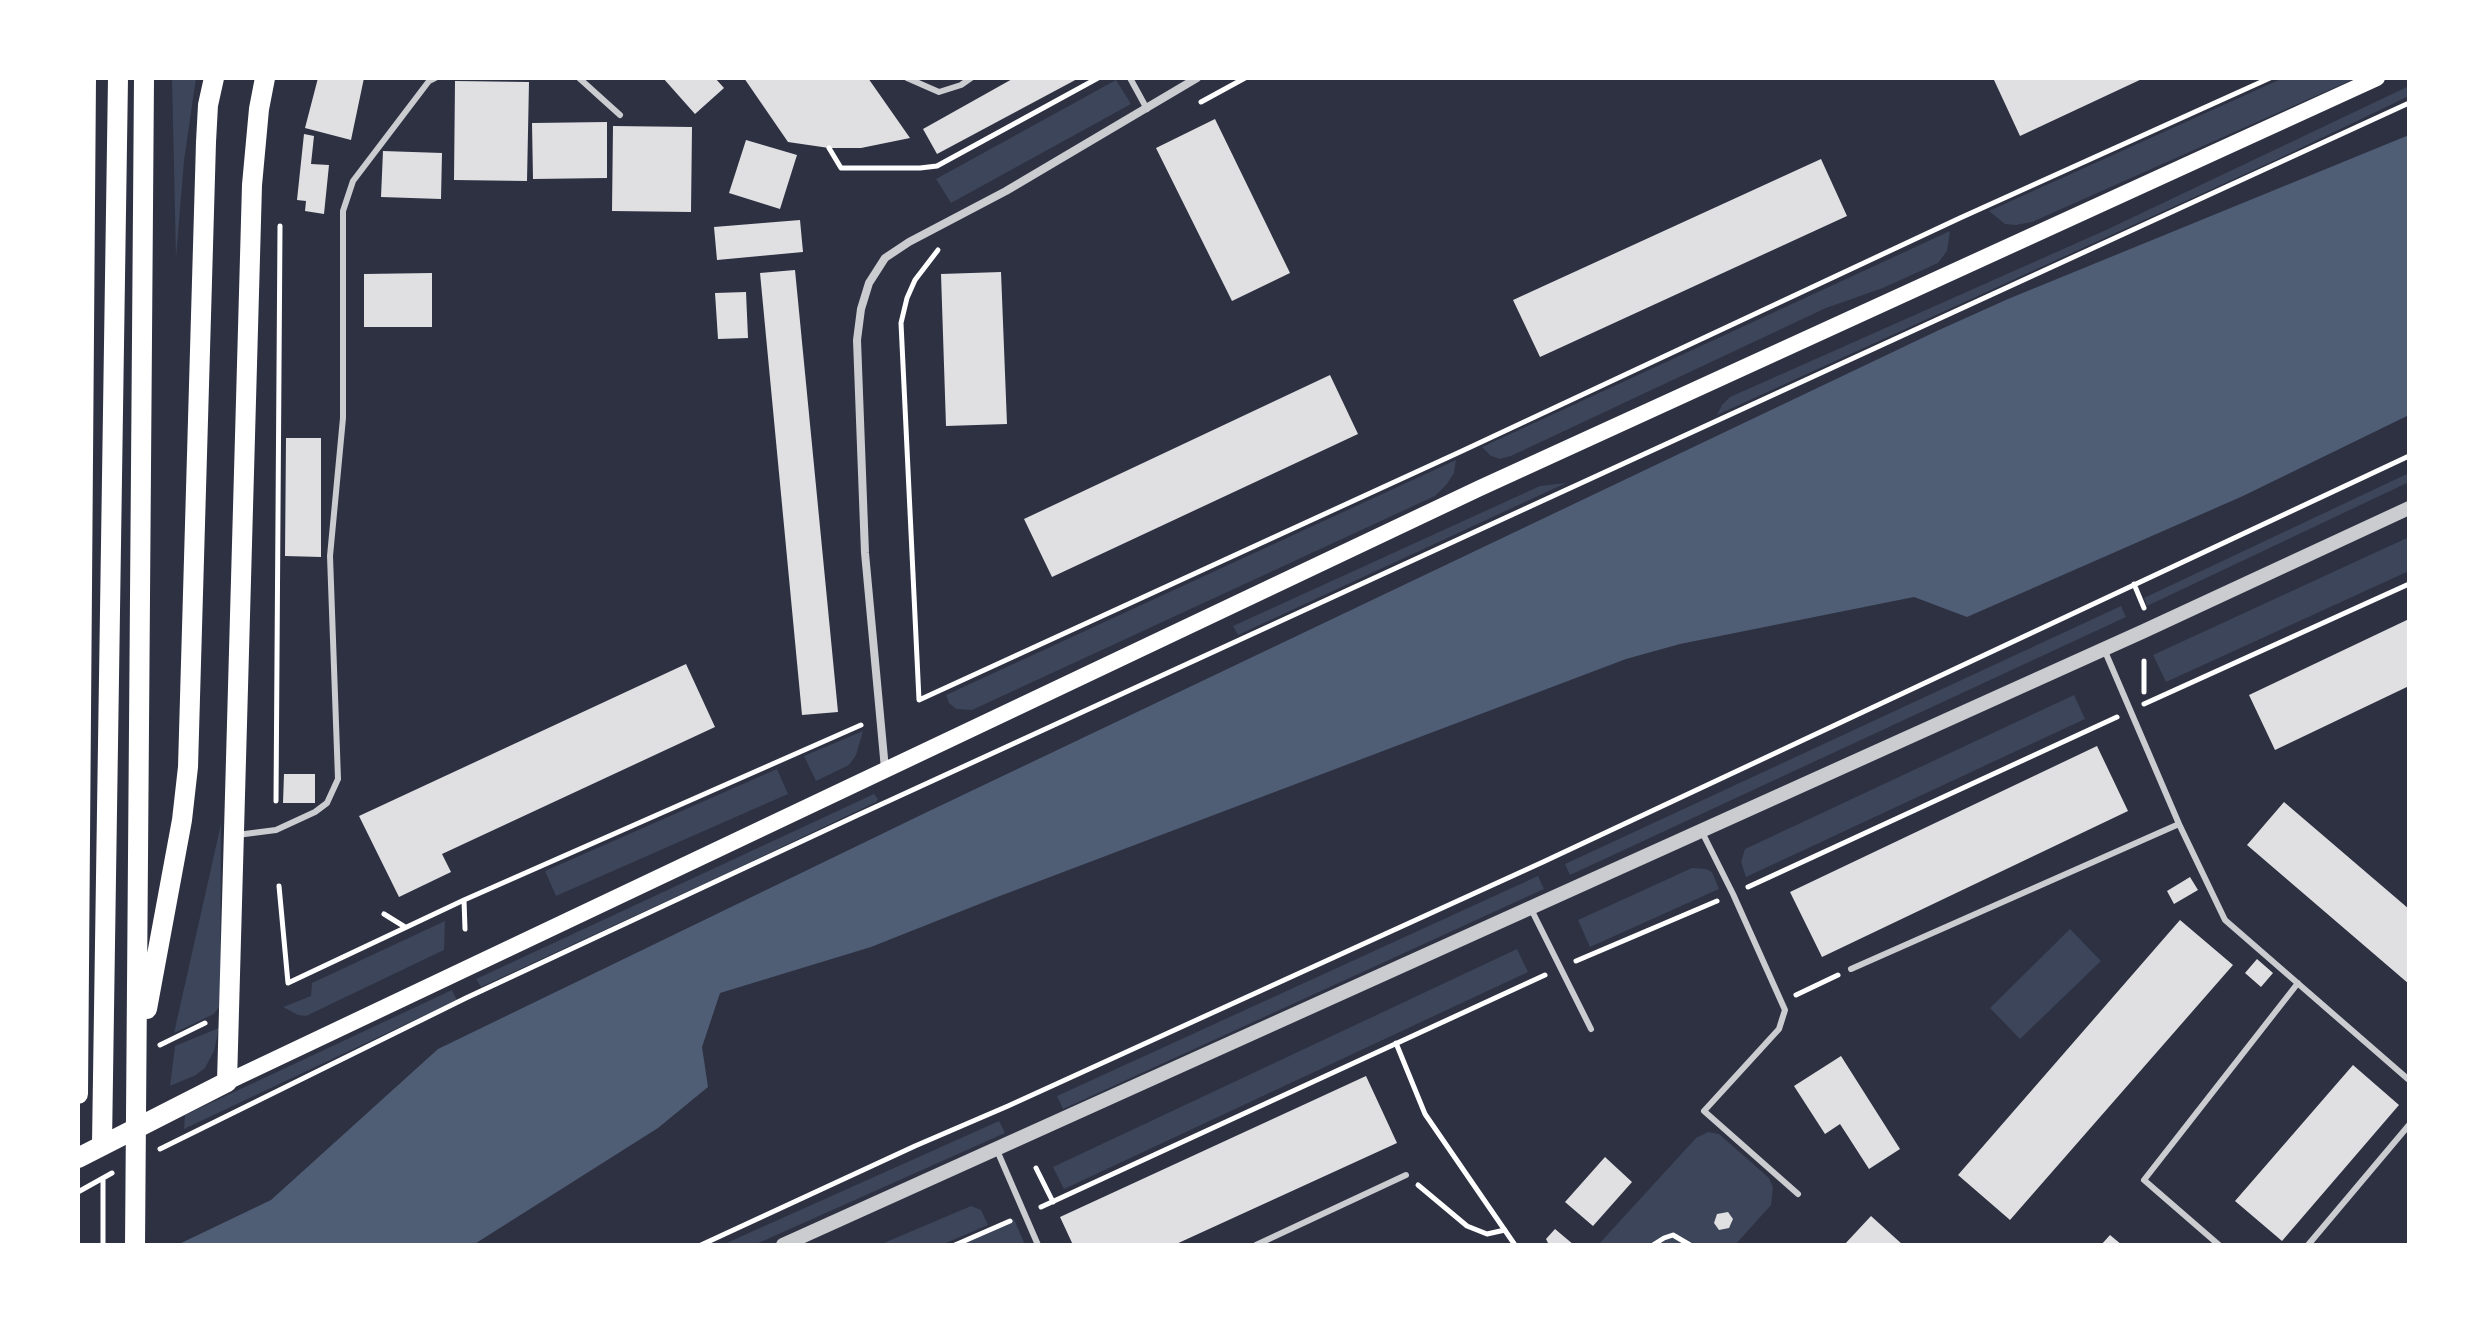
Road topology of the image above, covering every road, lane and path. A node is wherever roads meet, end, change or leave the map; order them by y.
1 (86, 78) edge
2 (118, 78) edge
3 (144, 78) edge
4 (214, 78) edge
5 (265, 78) edge
6 (435, 78) edge
7 (579, 78) edge
8 (907, 78) edge
9 (971, 78) edge
10 (1098, 78) edge
11 (1130, 78) edge
12 (1197, 78) edge
13 (1245, 78) edge
14 (2270, 78) edge
15 (2377, 78) edge
16 (2409, 103) edge
17 (1193, 106) dead end
18 (1147, 109) junction
19 (620, 115) dead end
20 (829, 148) dead end
21 (280, 215) dead end
22 (945, 245) dead end
23 (2409, 456) edge
24 (2409, 508) edge
25 (2134, 584) junction
26 (2409, 584) edge
27 (2144, 609) dead end
28 (2104, 649) junction
29 (2144, 661) dead end
30 (2144, 705) junction
31 (2131, 711) junction
32 (861, 725) dead end
33 (885, 769) junction
34 (276, 801) dead end
35 (2179, 824) junction
36 (1701, 830) junction
37 (233, 836) junction
38 (279, 886) dead end
39 (464, 900) junction
40 (1530, 907) junction
41 (384, 914) dead end
42 (406, 928) junction
43 (465, 929) dead end
44 (1851, 969) joint
45 (2298, 983) junction
46 (1781, 1003) junction
47 (1591, 1029) dead end
48 (1396, 1043) dead end
49 (138, 1061) junction
50 (2409, 1080) edge
51 (227, 1082) junction
52 (78, 1083) edge
53 (78, 1094) edge
54 (2409, 1125) edge
55 (102, 1143) junction
56 (996, 1148) junction
57 (160, 1149) dead end
58 (78, 1158) edge
59 (1036, 1168) dead end
60 (118, 1171) dead end
61 (1406, 1175) joint
62 (103, 1178) junction
63 (78, 1192) edge
64 (1798, 1194) dead end
65 (1053, 1202) dead end
66 (1505, 1230) junction
67 (103, 1245) edge
68 (135, 1245) edge
69 (701, 1245) edge
70 (783, 1245) edge
71 (1038, 1245) edge
72 (1256, 1245) edge
73 (1515, 1245) edge
74 (1653, 1245) edge
75 (1690, 1245) edge
76 (2219, 1245) edge
77 (2308, 1245) edge

1 - 52 main road
2 - 55 main road
3 - 49 main road
4 - 49 main road
5 - 37 main road
6 - 37 lane
7 - 19 lane
8 - 9 lane
10 - 20 path
11 - 18 lane
12 - 18 street
13 - 17 path
14 - 22 path
15 - 33 main road
16 - 57 path
18 - 33 street
21 - 34 path
23 - 25 path
24 - 28 street
25 - 27 path
25 - 69 path
26 - 30 path
28 - 31 lane
28 - 36 street
29 - 30 path
30 - 31 path
31 - 35 lane
32 - 39 path
33 - 51 main road
35 - 44 lane
35 - 45 lane
36 - 40 street
36 - 46 lane
37 - 51 main road
38 - 42 path
39 - 42 path
39 - 43 path
40 - 47 lane
40 - 56 street
41 - 42 path
44 - 46 path
45 - 50 lane
45 - 76 lane
46 - 64 lane
48 - 66 path
49 - 68 main road
51 - 55 main road
52 - 53 main road
54 - 77 lane
55 - 58 main road
56 - 70 street
56 - 71 lane
59 - 65 path
60 - 62 path
61 - 66 path
61 - 72 lane
62 - 63 path
62 - 67 path
66 - 73 path
74 - 75 path

